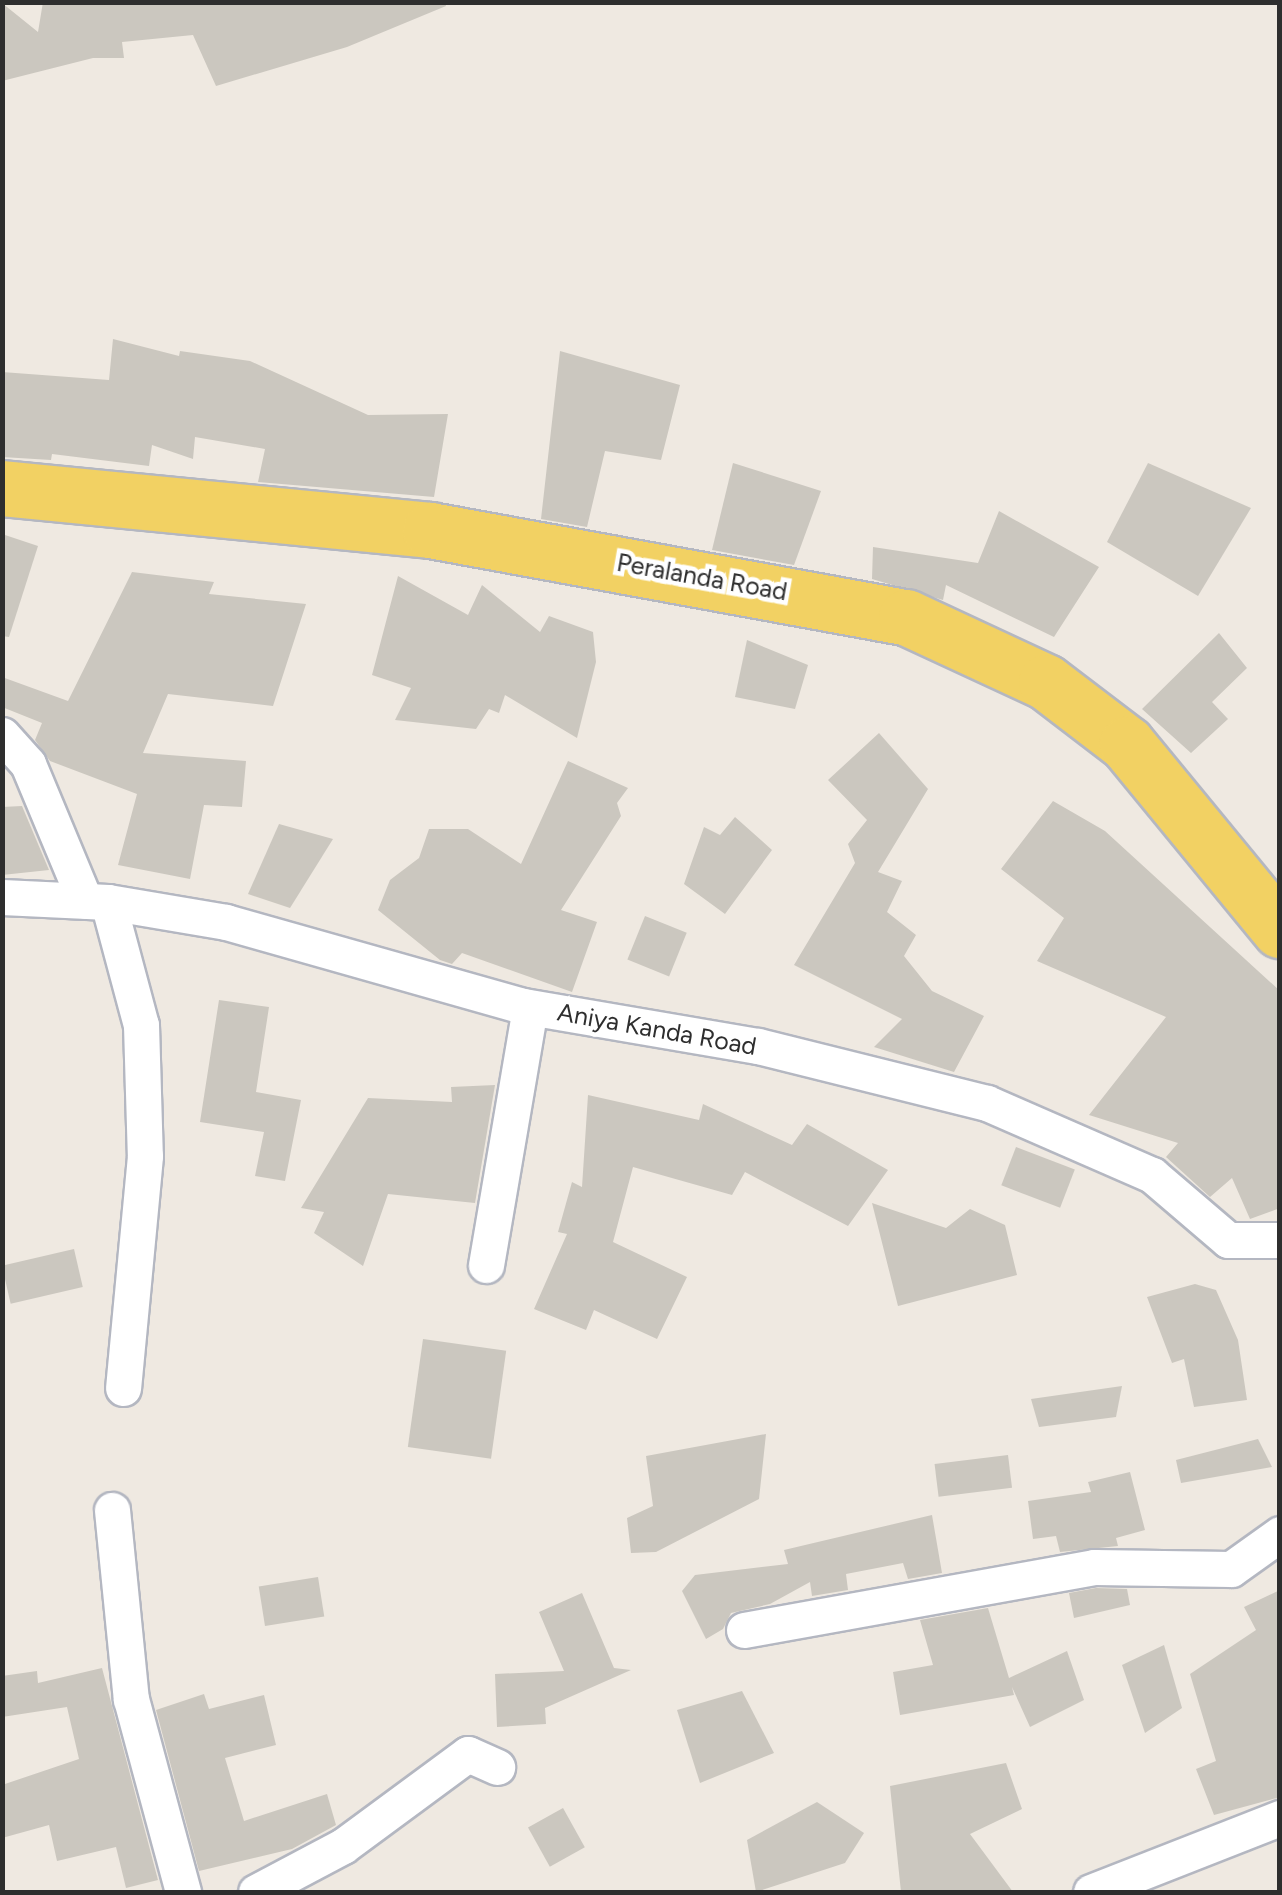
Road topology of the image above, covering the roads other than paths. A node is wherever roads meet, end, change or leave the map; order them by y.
1 (2, 488) edge
2 (2, 735) edge
3 (2, 897) edge
4 (96, 901) junction
5 (1280, 930) edge
6 (530, 1008) junction
7 (1280, 1240) edge
8 (486, 1265) dead end
9 (123, 1388) dead end
10 (112, 1510) dead end
11 (1280, 1534) edge
12 (744, 1630) dead end
13 (497, 1767) dead end
14 (1280, 1818) edge
15 (182, 1892) edge
16 (256, 1892) edge
17 (1092, 1892) edge

1 - 5 main road, Peralanda Road
2 - 4 street
3 - 4 street, Aniya Kanda Road
4 - 6 street, Aniya Kanda Road
4 - 9 street
6 - 7 street, Aniya Kanda Road
6 - 8 street
10 - 15 street
11 - 12 street
13 - 16 street
14 - 17 street

